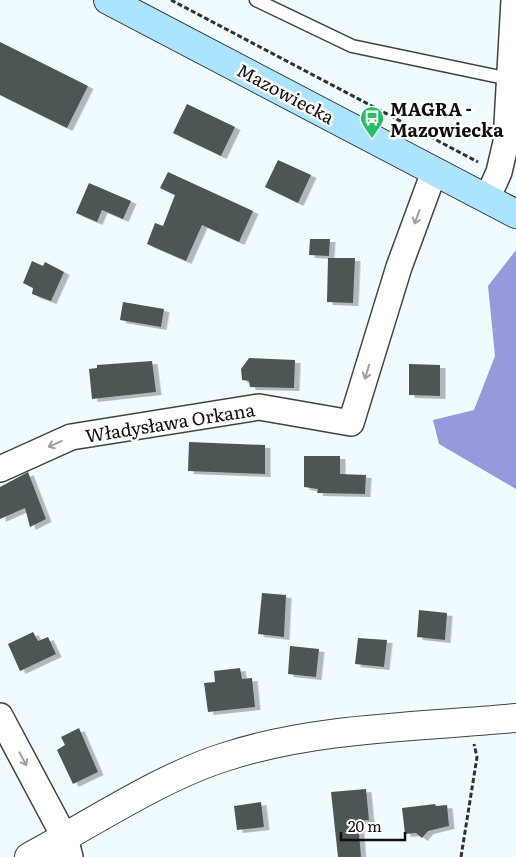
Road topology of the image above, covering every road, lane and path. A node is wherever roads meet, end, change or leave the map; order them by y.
1 (108, 0) edge
2 (171, 0) edge
3 (256, 0) edge
4 (514, 0) edge
5 (509, 79) junction
6 (511, 138) edge
7 (434, 172) junction
8 (499, 172) junction
9 (486, 199) junction
10 (516, 214) edge
11 (0, 469) edge
12 (0, 716) edge
13 (516, 718) edge
14 (474, 741) dead end
15 (67, 847) edge
16 (29, 857) edge
17 (461, 857) edge

1 - 7 main road, Mazowiecka
2 - 8 path
3 - 5 lane
4 - 5 street
5 - 6 street
6 - 8 street
7 - 9 main road, Mazowiecka
7 -> 11 street, Władysława Orkana
8 - 9 street
9 - 10 main road, Mazowiecka
12 -> 15 street
13 - 15 street
14 - 17 path
15 - 16 street

